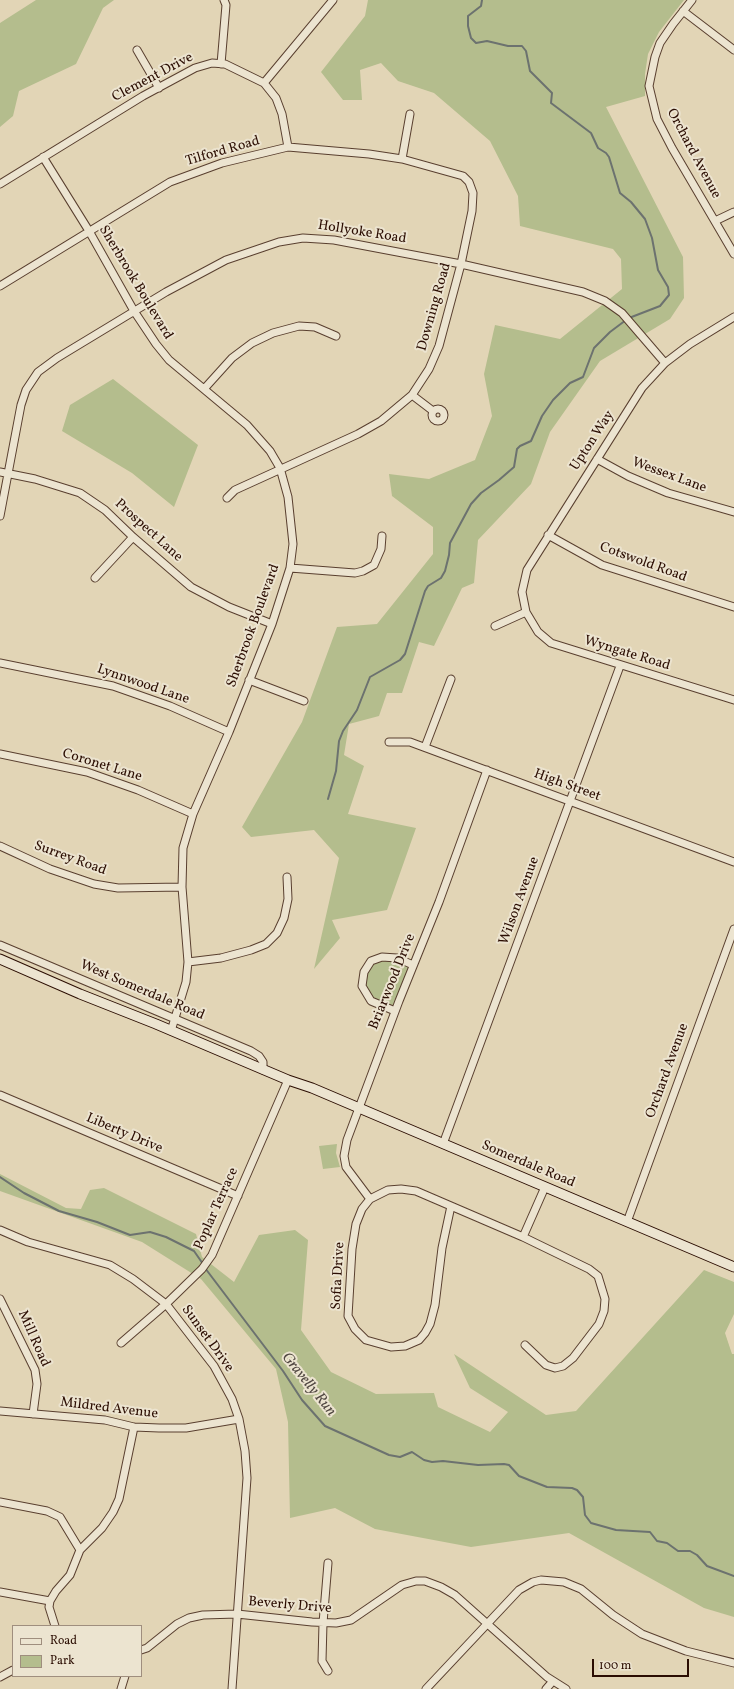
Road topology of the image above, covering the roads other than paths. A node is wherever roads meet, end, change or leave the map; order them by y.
1 (224, 0) edge
2 (333, 0) edge
3 (692, 0) edge
4 (683, 11) junction
5 (137, 50) dead end
6 (734, 50) edge
7 (221, 64) junction
8 (264, 83) junction
9 (158, 88) junction
10 (410, 114) dead end
11 (288, 148) junction
12 (43, 157) junction
13 (402, 160) junction
14 (0, 184) edge
15 (472, 189) joint
16 (734, 212) edge
17 (714, 221) junction
18 (89, 231) junction
19 (734, 254) edge
20 (461, 264) junction
21 (0, 286) edge
22 (134, 311) junction
23 (734, 316) edge
24 (336, 336) dead end
25 (666, 363) junction
26 (204, 389) junction
27 (412, 395) junction
28 (433, 411) dead end
29 (597, 459) junction
30 (280, 468) junction
31 (4, 473) edge
32 (227, 498) dead end
33 (734, 512) edge
34 (0, 516) edge
35 (548, 535) junction
36 (382, 536) dead end
37 (133, 537) junction
38 (290, 568) junction
39 (94, 578) dead end
40 (734, 607) edge
41 (526, 612) junction
42 (272, 624) junction
43 (495, 626) dead end
44 (0, 663) edge
45 (620, 666) junction
46 (451, 679) dead end
47 (250, 680) junction
48 (734, 700) edge
49 (304, 701) dead end
50 (229, 732) junction
51 (389, 742) dead end
52 (425, 747) junction
53 (0, 754) edge
54 (487, 770) junction
55 (570, 802) junction
56 (193, 814) junction
57 (0, 846) edge
58 (734, 862) edge
59 (287, 877) dead end
60 (182, 887) junction
61 (734, 929) edge
62 (0, 945) edge
63 (0, 959) edge
64 (188, 962) junction
65 (413, 965) junction
66 (395, 1011) junction
67 (174, 1020) junction
68 (171, 1031) junction
69 (263, 1070) junction
70 (288, 1080) junction
71 (312, 1088) joint
72 (0, 1095) edge
73 (358, 1108) junction
74 (443, 1144) junction
75 (545, 1187) junction
76 (238, 1196) junction
77 (370, 1199) junction
78 (451, 1206) junction
79 (627, 1222) junction
80 (0, 1230) edge
81 (523, 1237) junction
82 (734, 1267) edge
83 (0, 1299) edge
84 (166, 1304) junction
85 (121, 1343) dead end
86 (525, 1345) dead end
87 (0, 1411) edge
88 (33, 1414) junction
89 (239, 1419) junction
90 (134, 1427) junction
91 (0, 1502) edge
92 (80, 1550) junction
93 (328, 1563) dead end
94 (0, 1592) edge
95 (50, 1600) junction
96 (237, 1614) junction
97 (323, 1623) junction
98 (488, 1623) junction
99 (55, 1625) edge
100 (142, 1650) edge
101 (734, 1663) edge
102 (12, 1671) edge
103 (328, 1671) dead end
104 (0, 1677) edge
105 (125, 1677) edge
106 (553, 1680) junction
107 (121, 1689) edge
108 (232, 1689) edge
109 (426, 1689) edge
110 (546, 1689) edge
111 (566, 1689) edge

1 - 7 street
2 - 8 street
3 - 4 street, Orchard Avenue
4 - 6 street
4 - 17 street, Orchard Avenue
5 - 9 street
7 - 8 street, Clement Drive
7 - 9 street, Clement Drive
8 - 11 street, Clement Drive
9 - 12 street, Clement Drive
10 - 13 street
11 - 13 street, Tilford Road
11 - 18 street, Tilford Road
12 - 14 street, Clement Drive
12 - 18 street, Sherbrook Boulevard
13 - 15 street, Tilford Road
15 - 20 street, Downing Road
16 - 17 street
17 - 19 street, Orchard Avenue
18 - 21 street, Tilford Road
18 - 22 street, Sherbrook Boulevard
20 - 22 street, Hollyoke Road
20 - 25 street, Hollyoke Road
20 - 27 street, Downing Road
22 - 26 street, Sherbrook Boulevard
22 - 31 street, Hollyoke Road
23 - 25 street, Upton Way
24 - 26 street
25 - 29 street, Upton Way
26 - 30 street, Sherbrook Boulevard
27 - 28 street
27 - 30 street, Downing Road
29 - 33 street, Wessex Lane
29 - 35 street, Upton Way
30 - 32 street, Downing Road
30 - 38 street, Sherbrook Boulevard
31 - 34 street, Hollyoke Road
31 - 37 street, Prospect Lane
35 - 40 street, Cotswold Road
35 - 41 street, Upton Way
36 - 38 street
37 - 39 street
37 - 42 street, Prospect Lane
38 - 42 street, Sherbrook Boulevard
41 - 43 street
41 - 45 street, Wyngate Road
42 - 47 street, Sherbrook Boulevard
44 - 50 street, Lynnwood Lane
45 - 48 street, Wyngate Road
45 - 55 street, Wilson Avenue
46 - 52 street
47 - 49 street
47 - 50 street, Sherbrook Boulevard
50 - 56 street, Sherbrook Boulevard
51 - 52 street, High Street
52 - 54 street, High Street
53 - 56 street, Coronet Lane
54 - 55 street, High Street
54 - 65 street, Briarwood Drive
55 - 58 street, High Street
55 - 74 street, Wilson Avenue
56 - 60 street, Sherbrook Boulevard
57 - 60 street, Surrey Road
59 - 64 street
60 - 64 street, Sherbrook Boulevard
61 - 79 street, Orchard Avenue
62 - 67 street, West Somerdale Road
63 - 68 main road, West Somerdale Road
64 - 67 street, Sherbrook Boulevard
65 - 66 street, Briarwood Drive
65 - 66 street
66 - 73 street, Briarwood Drive
67 - 68 street, Sherbrook Boulevard
67 - 69 street, West Somerdale Road
68 - 69 main road, West Somerdale Road
69 - 70 main road, West Somerdale Road
70 - 71 main road, West Somerdale Road
70 - 76 street, Poplar Terrace
71 - 73 main road, Somerdale Road
72 - 76 street, Liberty Drive
73 - 74 main road, Somerdale Road
73 - 77 street, Briarwood Drive
74 - 75 main road, Somerdale Road
75 - 79 main road, Somerdale Road
75 - 81 street
76 - 84 street, Poplar Terrace
77 - 78 street
77 - 78 street, Sofia Drive
78 - 81 street
79 - 82 main road, Somerdale Road
80 - 84 street, Sunset Drive
81 - 86 street
83 - 88 street, Mill Road
84 - 85 street, Poplar Terrace
84 - 89 street, Sunset Drive
87 - 88 street, Mildred Avenue
88 - 90 street, Mildred Avenue
89 - 90 street, Mildred Avenue
89 - 96 street, Sunset Drive
90 - 92 street
91 - 92 street
92 - 95 street
93 - 97 street
94 - 95 street
95 - 99 street
96 - 97 street, Beverly Drive
96 - 100 street, Beverly Drive
96 - 108 street, Sunset Drive
97 - 98 street, Beverly Drive
97 - 103 street
98 - 101 street
98 - 106 street, Beverly Drive
98 - 109 street
102 - 104 street
105 - 107 street
106 - 110 street
106 - 111 street, Beverly Drive

